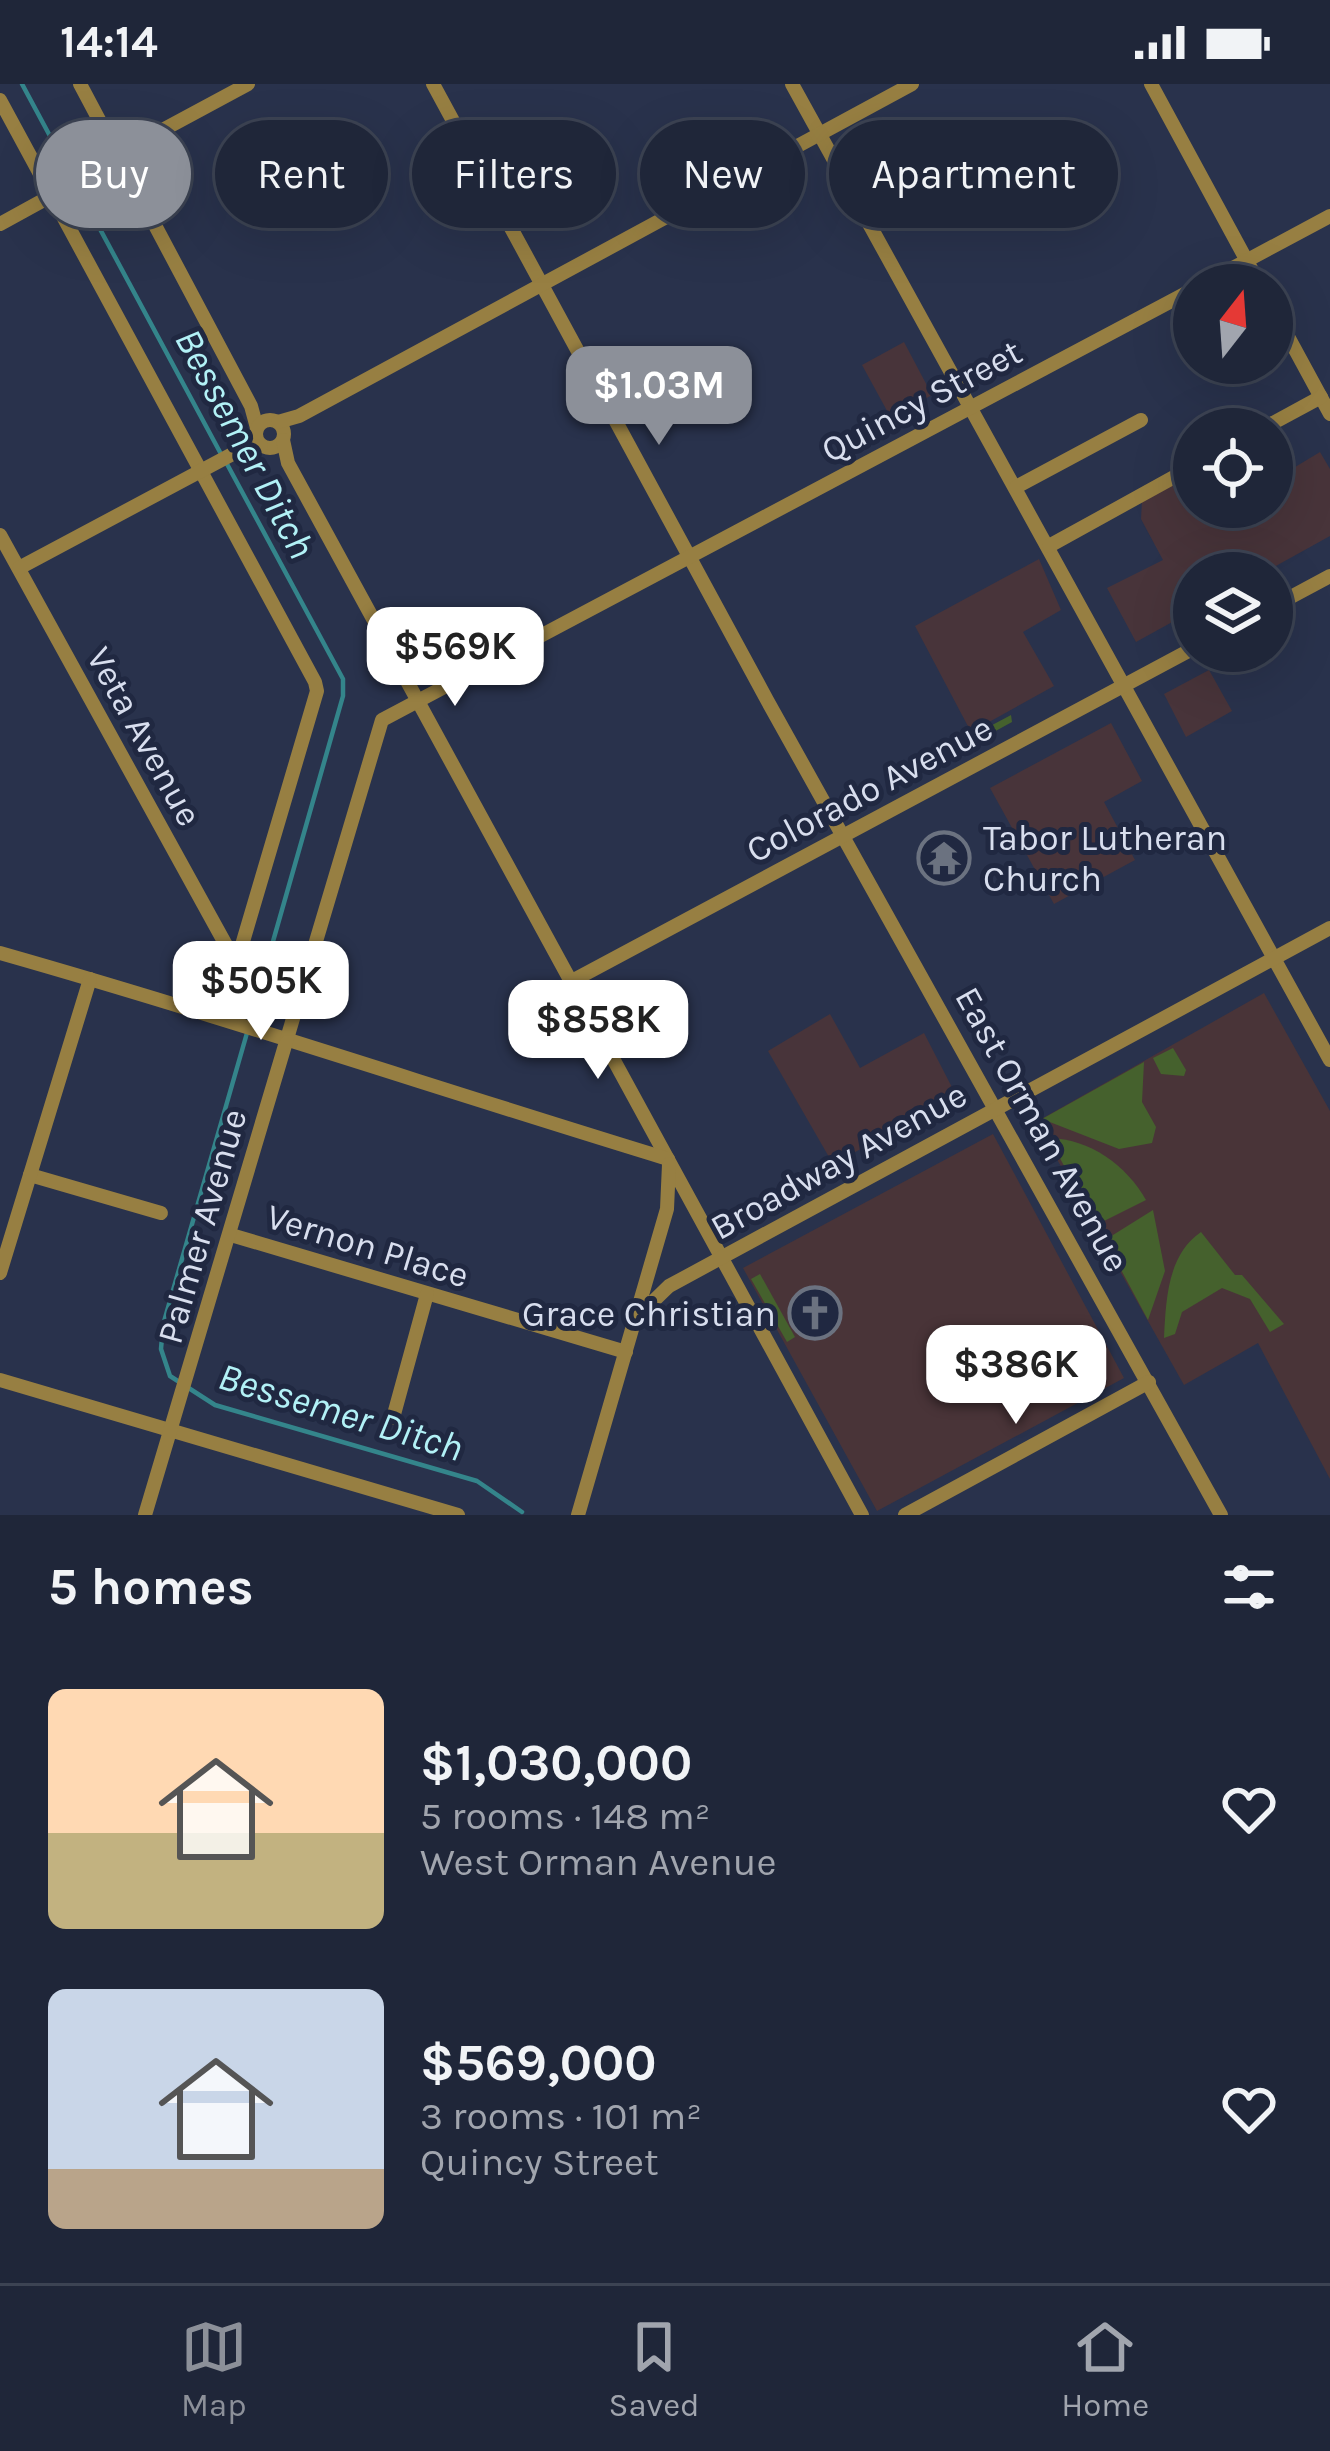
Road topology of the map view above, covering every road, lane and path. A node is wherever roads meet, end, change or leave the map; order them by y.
1 (80, 84) edge
2 (248, 84) edge
3 (433, 84) edge
4 (792, 84) edge
5 (911, 84) edge
6 (1151, 84) edge
7 (0, 100) edge
8 (100, 120) edge
9 (181, 120) edge
10 (820, 133) junction
11 (36, 168) edge
12 (36, 204) edge
13 (1330, 217) edge
14 (0, 224) edge
15 (70, 228) edge
16 (157, 228) edge
17 (1247, 261) junction
18 (1241, 264) edge
19 (1249, 264) edge
20 (541, 282) junction
21 (1173, 300) edge
22 (1293, 346) edge
23 (1321, 397) junction
24 (970, 407) junction
25 (1293, 412) edge
26 (1330, 414) edge
27 (1141, 420) dead end
28 (270, 434) junction
29 (210, 468) junction
30 (1173, 478) edge
31 (1016, 488) junction
32 (1, 544) edge
33 (1049, 546) junction
34 (690, 556) junction
35 (19, 568) junction
36 (1330, 576) edge
37 (1293, 596) edge
38 (1173, 659) edge
39 (1125, 684) junction
40 (421, 699) junction
41 (847, 834) junction
42 (1330, 928) edge
43 (0, 953) edge
44 (1272, 959) junction
45 (237, 965) junction
46 (90, 979) junction
47 (572, 981) junction
48 (221, 1016) junction
49 (287, 1042) junction
50 (1330, 1060) edge
51 (996, 1107) junction
52 (668, 1159) junction
53 (30, 1175) junction
54 (161, 1213) dead end
55 (231, 1235) junction
56 (721, 1258) junction
57 (0, 1274) edge
58 (427, 1294) junction
59 (636, 1318) junction
60 (626, 1352) junction
61 (0, 1379) edge
62 (1149, 1382) junction
63 (393, 1418) dead end
64 (172, 1432) junction
65 (146, 1515) edge
66 (458, 1515) edge
67 (578, 1515) edge
68 (862, 1515) edge
69 (905, 1515) edge
70 (1221, 1515) edge

1 - 8 street
2 - 9 street
3 - 20 street, East Orman Avenue
4 - 10 street
5 - 10 street
6 - 17 street
7 - 11 street
10 - 20 street
10 - 24 street
12 - 14 street
13 - 17 street, Quincy Street
15 - 29 street
16 - 28 street
17 - 18 street, Quincy Street
17 - 19 street
20 - 28 street
20 - 34 street, East Orman Avenue
21 - 24 street, Quincy Street
22 - 23 street
23 - 25 street
23 - 26 street
24 - 31 street
24 - 34 street, Quincy Street
27 - 31 street
28 - 29 street
28 - 40 street
29 - 35 street
29 - 45 street
30 - 33 street
31 - 33 street
32 - 35 street, Veta Avenue
33 - 39 street
34 - 40 street, Quincy Street
34 - 41 street, East Orman Avenue
35 - 45 street, Veta Avenue
36 - 37 street
38 - 39 street, Colorado Avenue
39 - 41 street, Colorado Avenue
39 - 44 street
40 - 47 street
40 - 49 street, Palmer Avenue
41 - 47 street, Colorado Avenue
41 - 51 street, East Orman Avenue
42 - 44 street, Broadway Avenue
43 - 46 street
44 - 50 street
44 - 51 street, Broadway Avenue
45 - 48 street
46 - 48 street
46 - 53 street
47 - 52 street
48 - 49 street
49 - 52 street
49 - 55 street, Palmer Avenue
51 - 56 street, Broadway Avenue
51 - 62 street, East Orman Avenue
52 - 56 street
52 - 59 street
53 - 54 street
53 - 57 street
55 - 58 street, Vernon Place
55 - 64 street, Palmer Avenue
56 - 59 street, Broadway Avenue
56 - 68 street
58 - 60 street, Vernon Place
58 - 63 street
59 - 60 street
60 - 67 street
61 - 64 street
62 - 69 street
62 - 70 street, East Orman Avenue
64 - 65 street, Palmer Avenue
64 - 66 street

